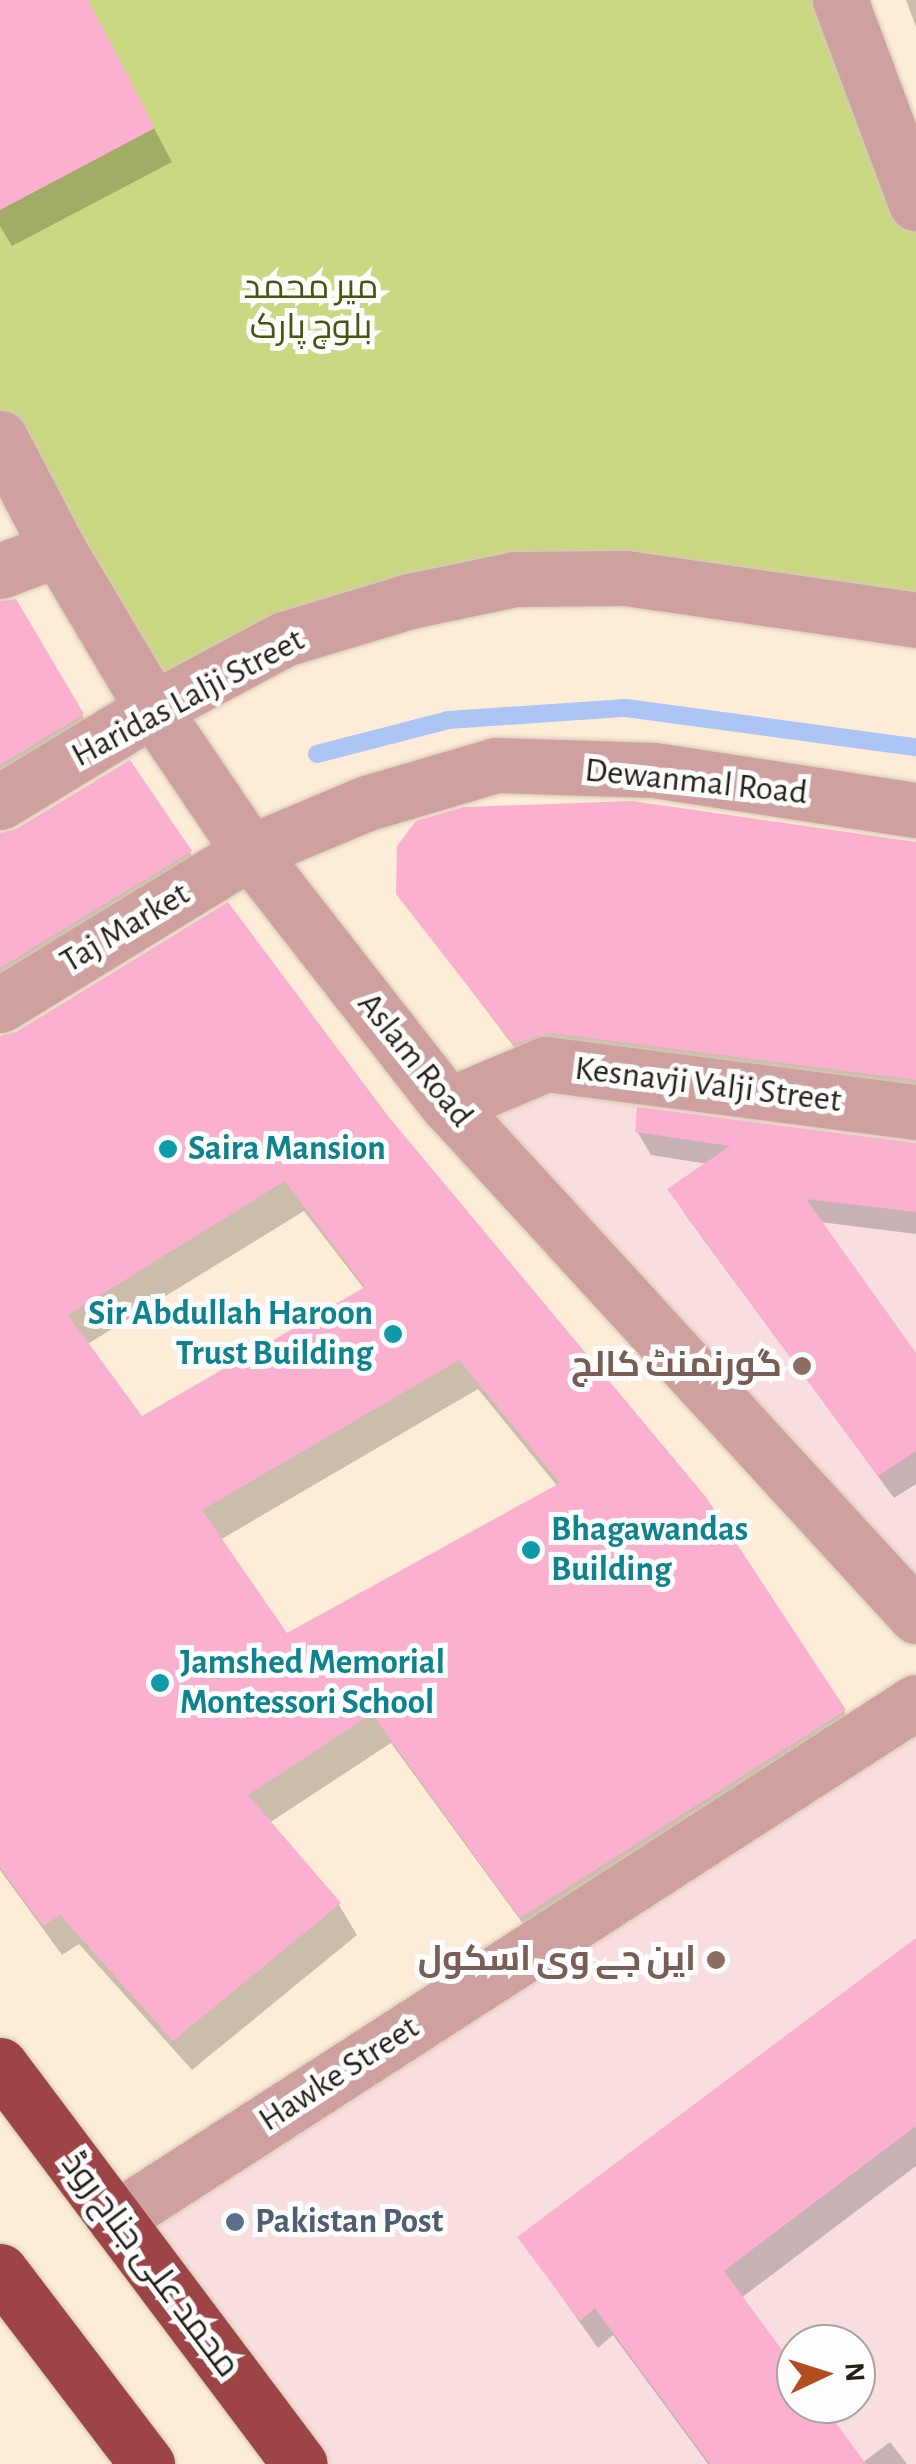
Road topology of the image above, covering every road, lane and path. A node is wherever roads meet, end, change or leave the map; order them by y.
1 (840, 0) edge
2 (916, 204) edge
3 (0, 438) edge
4 (58, 549) junction
5 (0, 571) edge
6 (916, 620) edge
7 (153, 710) junction
8 (0, 802) edge
9 (916, 810) edge
10 (250, 852) junction
11 (0, 1004) edge
12 (448, 1105) junction
13 (916, 1112) edge
14 (916, 1616) edge
15 (916, 1702) edge
16 (0, 2065) edge
17 (116, 2219) junction
18 (0, 2271) edge
19 (147, 2464) edge
20 (300, 2464) edge

1 - 2 street
3 - 4 street, Aslam Road
4 - 5 street
4 - 7 street, Aslam Road
6 - 7 street, Haridas Lalji Street
7 - 8 street, Haridas Lalji Street
7 - 10 street, Aslam Road
9 - 10 street, Dewanmal Road
10 - 11 street, Taj Market
10 - 12 street, Aslam Road
12 - 13 street, Kesnavji Valji Street
12 - 14 street, Aslam Road
15 - 17 street, Hawke Street
16 - 17 highway, محمد علی جناح روڈ
17 - 20 highway, محمد علی جناح روڈ
18 - 19 highway

